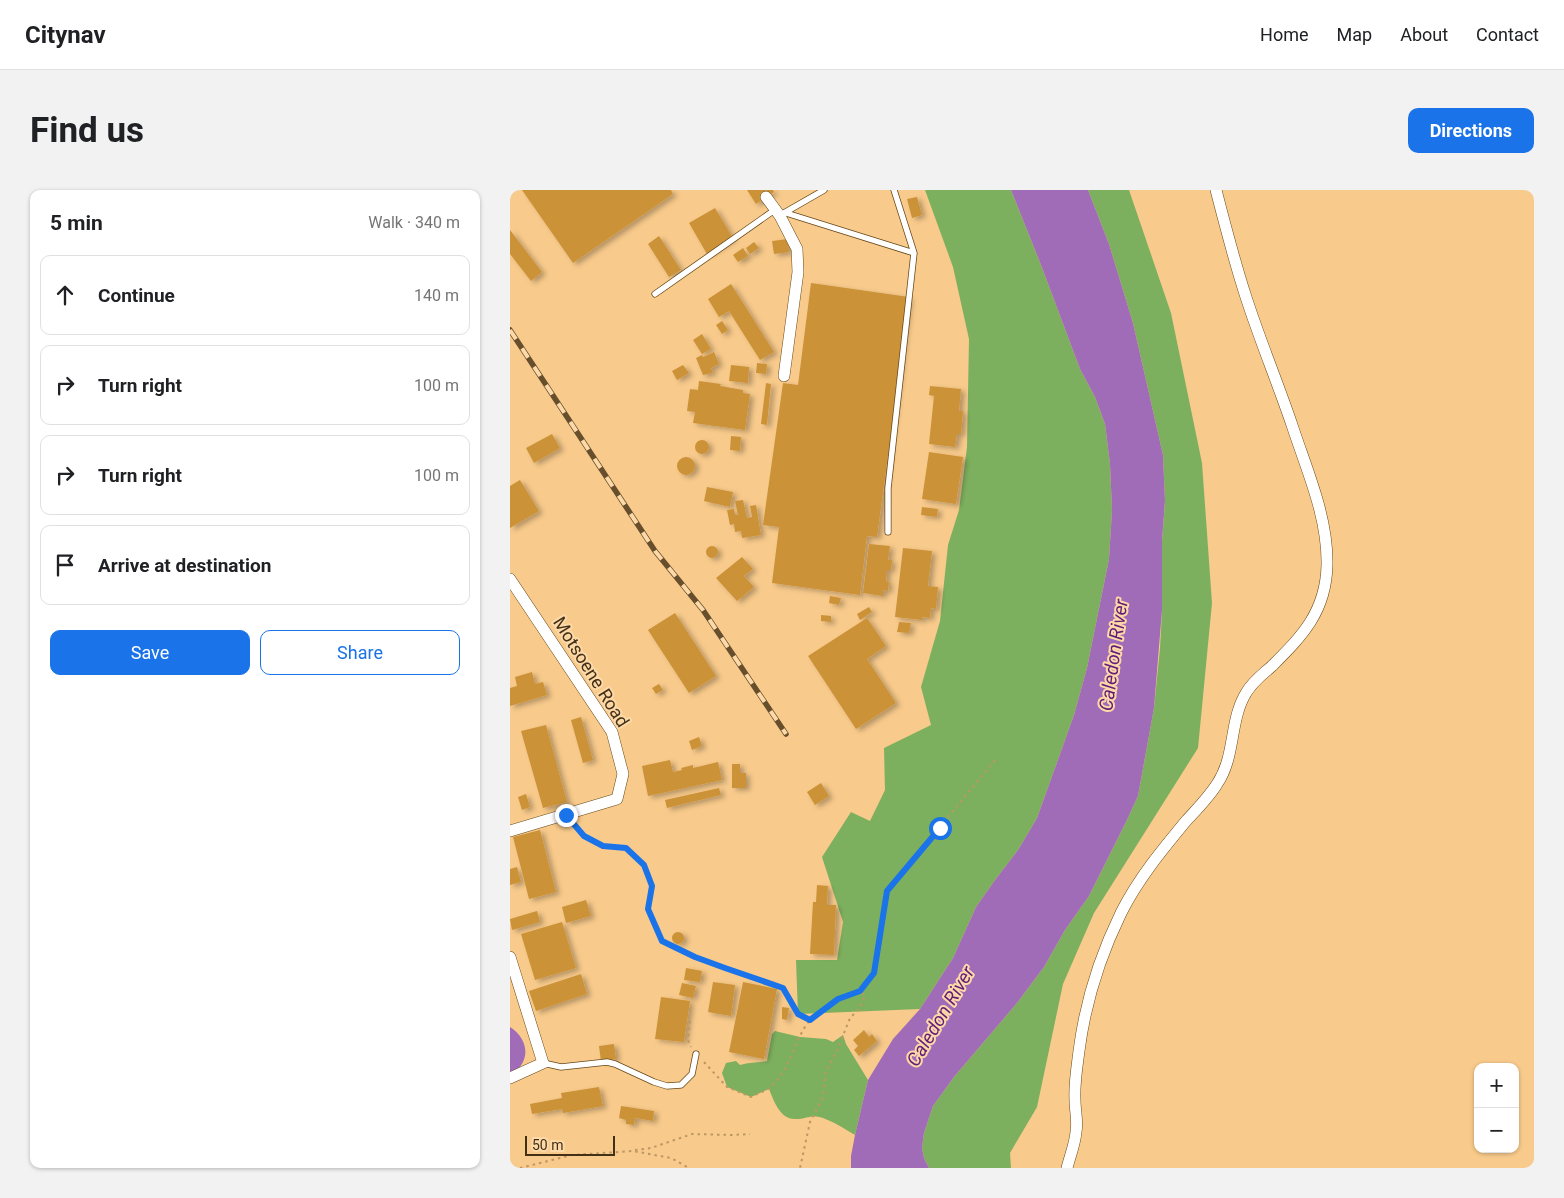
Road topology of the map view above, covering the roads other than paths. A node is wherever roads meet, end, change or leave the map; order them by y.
1 (824, 190) edge
2 (894, 190) edge
3 (1216, 190) edge
4 (766, 197) dead end
5 (781, 213) junction
6 (914, 253) junction
7 (656, 294) dead end
8 (784, 376) dead end
9 (888, 532) dead end
10 (510, 579) edge
11 (510, 832) edge
12 (510, 957) edge
13 (696, 1054) road end
14 (543, 1063) junction
15 (510, 1078) edge
16 (1067, 1168) edge

1 - 5 lane
2 - 6 lane
3 - 16 street
4 - 5 street
5 - 6 lane
5 - 7 lane
5 - 8 street
6 - 9 lane
10 - 11 street, Motsoene Road
12 - 14 street
13 - 14 lane
14 - 15 street

